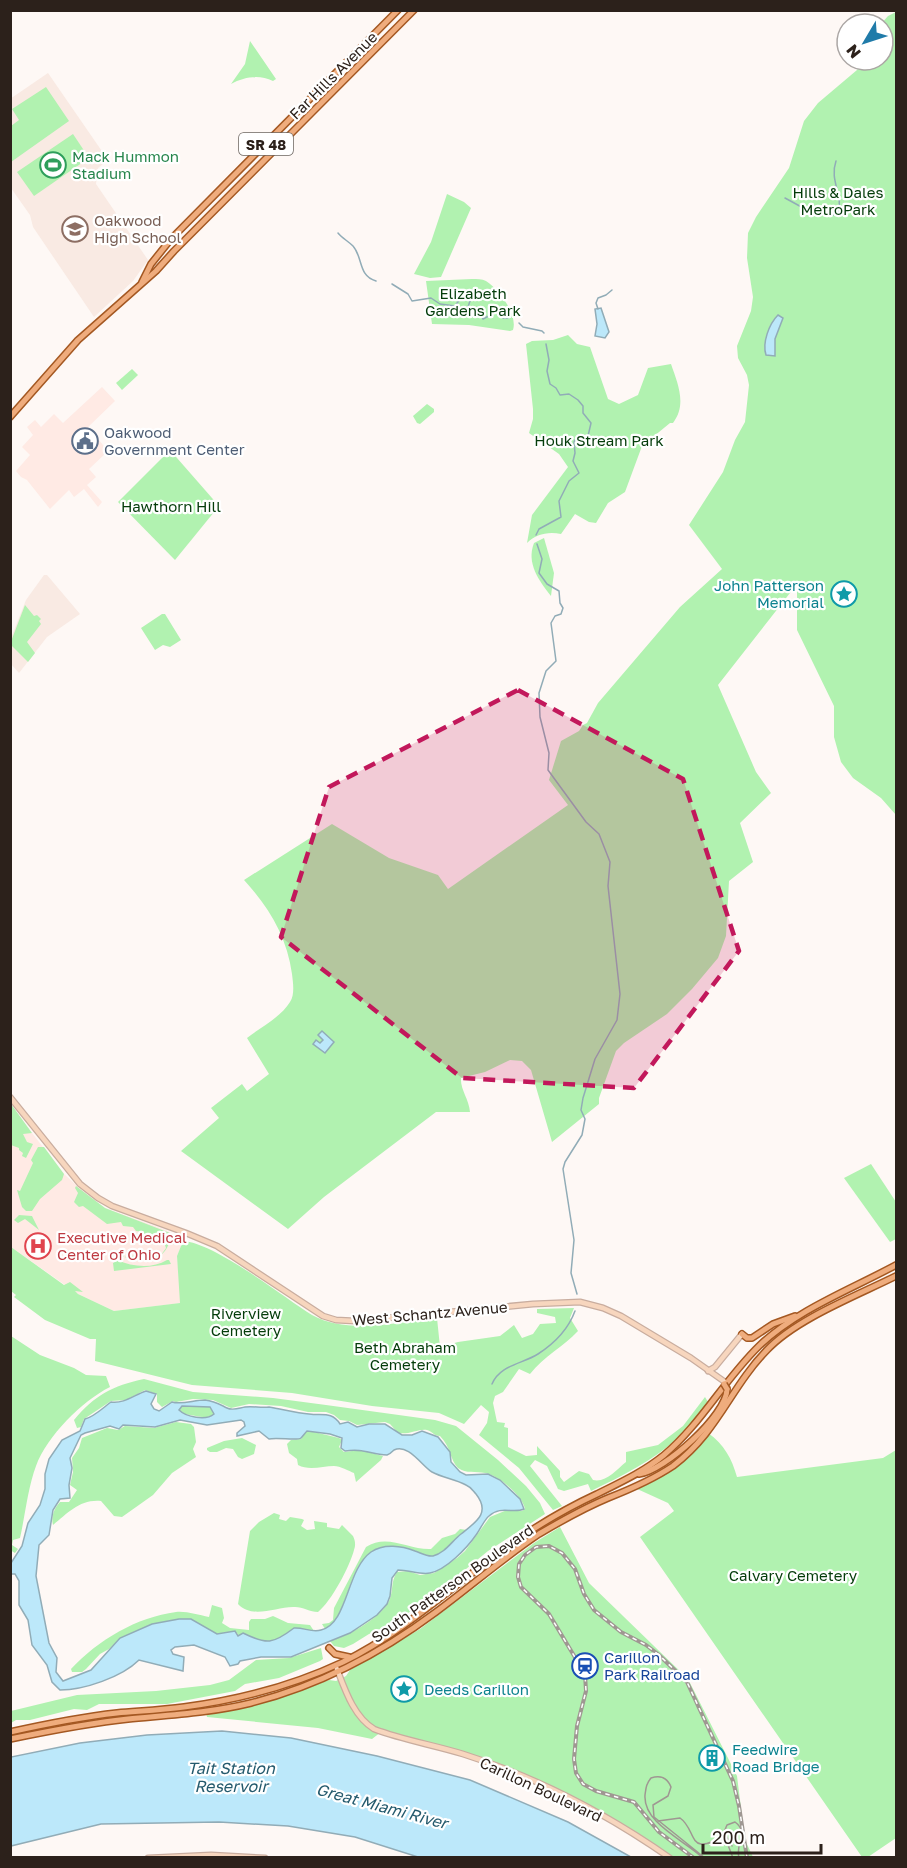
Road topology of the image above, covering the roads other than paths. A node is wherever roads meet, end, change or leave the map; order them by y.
1 (398, 10) edge
2 (414, 10) edge
3 (141, 283) junction
4 (10, 417) edge
5 (10, 1097) edge
6 (897, 1265) edge
7 (897, 1275) edge
8 (800, 1314) junction
9 (742, 1334) joint
10 (708, 1371) junction
11 (725, 1384) junction
12 (737, 1390) junction
13 (637, 1474) junction
14 (329, 1648) dead end
15 (351, 1658) junction
16 (337, 1668) junction
17 (10, 1732) edge
18 (10, 1739) edge
19 (148, 1857) edge
20 (265, 1857) edge
21 (670, 1857) edge

1 - 3 main road, Far Hills Avenue / SR 48
2 - 3 main road, Far Hills Avenue / SR 48
3 - 4 main road, Far Hills Avenue / SR 48
5 - 10 main road, West Schantz Avenue
6 - 8 main road
7 - 12 main road, South Patterson Boulevard
8 - 9 main road
8 - 13 main road, South Patterson Boulevard
9 - 10 main road
10 - 11 main road, West Schantz Avenue
11 - 12 main road, West Schantz Avenue
11 - 13 main road
12 - 16 main road, South Patterson Boulevard
13 - 15 main road, South Patterson Boulevard
14 - 15 main road
15 - 16 main road, South Patterson Boulevard
16 - 17 main road, South Patterson Boulevard
16 - 18 main road, South Patterson Boulevard
16 - 21 main road, Carillon Boulevard
19 - 20 main road

